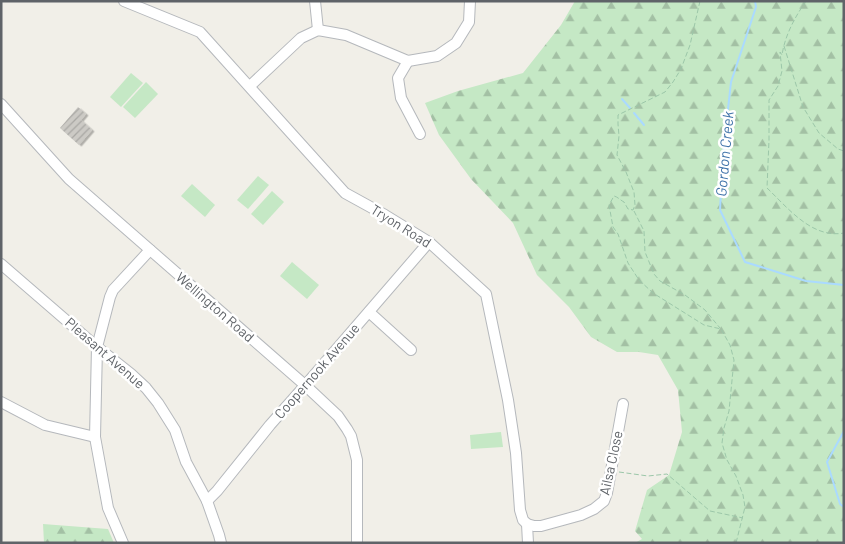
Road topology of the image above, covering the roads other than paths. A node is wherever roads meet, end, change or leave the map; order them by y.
1 (124, 1) edge
2 (315, 1) edge
3 (470, 1) edge
4 (318, 30) junction
5 (408, 61) junction
6 (250, 86) junction
7 (1, 104) edge
8 (420, 134) dead end
9 (429, 242) junction
10 (150, 250) junction
11 (1, 264) edge
12 (369, 312) junction
13 (97, 347) junction
14 (411, 350) dead end
15 (306, 386) junction
16 (1, 402) edge
17 (622, 404) dead end
18 (95, 437) junction
19 (207, 501) junction
20 (527, 524) junction
21 (123, 543) edge
22 (221, 543) edge
23 (357, 543) edge
24 (528, 543) edge

1 - 6 street, Tryon Road
2 - 4 street
3 - 5 street
4 - 5 street
4 - 6 street
5 - 8 street
6 - 9 street, Tryon Road
7 - 10 street, Wellington Road
9 - 12 street, Coopernook Avenue
9 - 20 street, Tryon Road
10 - 13 street
10 - 15 street, Wellington Road
11 - 13 street, Pleasant Avenue
12 - 14 street
12 - 15 street, Coopernook Avenue
13 - 18 street
13 - 19 street, Pleasant Avenue
15 - 19 street, Coopernook Avenue
15 - 23 street, Wellington Road
16 - 18 street
17 - 20 street, Ailsa Close
18 - 21 street
19 - 22 street, Pleasant Avenue
20 - 24 street, Tryon Road

